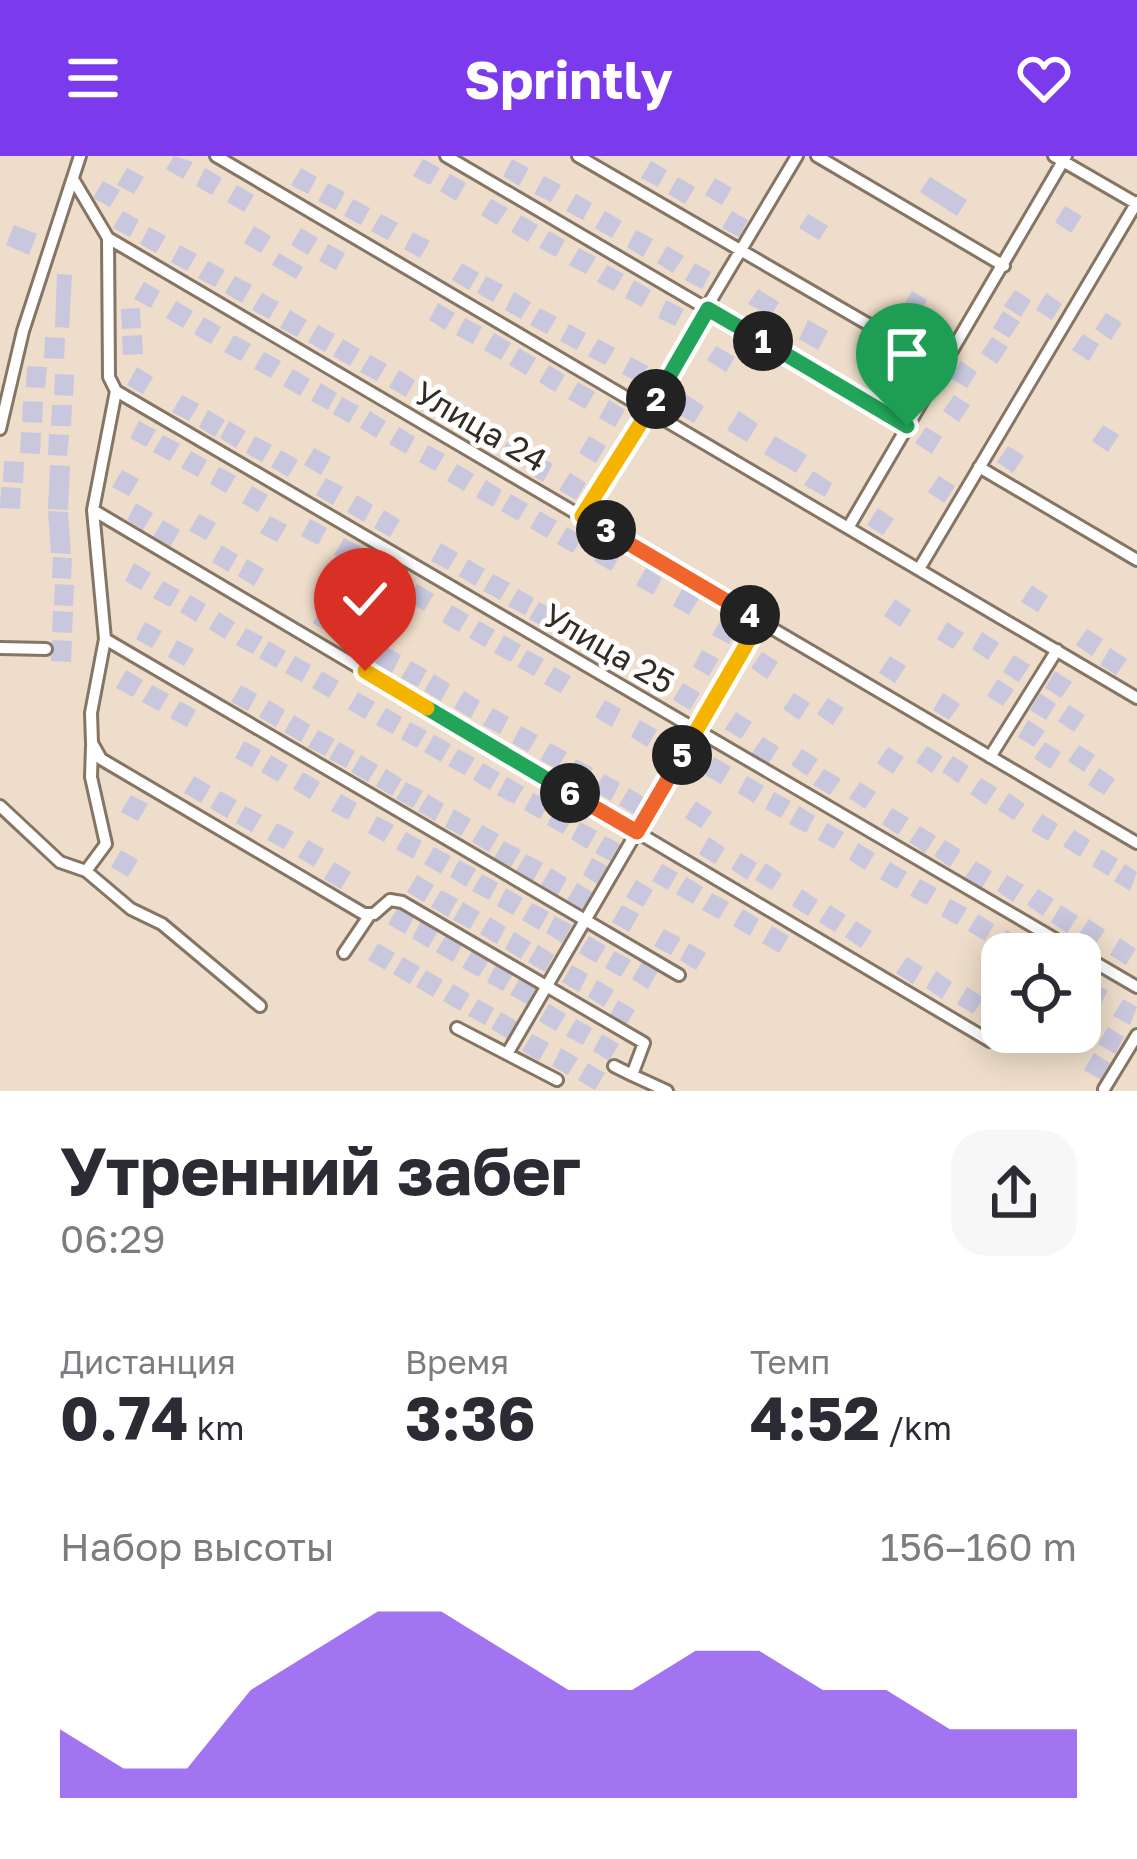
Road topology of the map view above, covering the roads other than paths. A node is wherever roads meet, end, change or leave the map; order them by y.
1 (80, 156) edge
2 (216, 156) edge
3 (446, 156) edge
4 (578, 156) edge
5 (797, 156) edge
6 (817, 156) edge
7 (1061, 158) edge
8 (73, 179) junction
9 (1137, 203) edge
10 (108, 238) junction
11 (742, 251) junction
12 (1004, 266) junction
13 (708, 309) junction
14 (942, 367) junction
15 (116, 391) junction
16 (649, 411) junction
17 (907, 426) junction
18 (0, 429) edge
19 (979, 467) junction
20 (93, 510) junction
21 (582, 516) junction
22 (848, 527) junction
23 (1137, 560) edge
24 (919, 569) junction
25 (760, 621) junction
26 (105, 639) junction
27 (0, 649) edge
28 (46, 650) dead end
29 (1057, 650) junction
30 (1137, 698) edge
31 (696, 730) junction
32 (92, 743) junction
33 (990, 757) junction
34 (0, 806) edge
35 (637, 832) junction
36 (1137, 843) edge
37 (86, 871) junction
38 (369, 916) junction
39 (583, 921) junction
40 (344, 953) dead end
41 (679, 975) dead end
42 (546, 987) junction
43 (1137, 987) edge
44 (260, 1006) dead end
45 (457, 1028) dead end
46 (1137, 1035) edge
47 (981, 1036) edge
48 (507, 1054) junction
49 (614, 1066) dead end
50 (632, 1075) junction
51 (557, 1080) dead end
52 (1104, 1089) edge
53 (667, 1091) edge

1 - 8 street
2 - 16 street
3 - 13 street
4 - 11 street
5 - 11 street
6 - 12 street
7 - 9 street
7 - 12 street
8 - 10 street
8 - 18 street
9 - 19 street
10 - 15 street
10 - 21 street, Улица 24
11 - 13 street
11 - 14 street
12 - 14 street
13 - 16 street
13 - 17 street
14 - 17 street
15 - 20 street
15 - 31 street, Улица 25
16 - 21 street
16 - 22 street
17 - 22 street
19 - 23 street
19 - 24 street
20 - 26 street
20 - 35 street
21 - 25 street, Улица 24
22 - 24 street
24 - 29 street
25 - 31 street
25 - 33 street, Улица 24
26 - 32 street
26 - 39 street
27 - 28 street
29 - 30 street
29 - 33 street
31 - 35 street
31 - 43 street, Улица 25
32 - 37 street
32 - 38 street
33 - 36 street, Улица 24
34 - 37 street
35 - 39 street
35 - 47 street
37 - 44 street
38 - 40 street
38 - 42 street
39 - 41 street
39 - 42 street
42 - 48 street
42 - 50 street
45 - 48 street
46 - 52 street
48 - 51 street
49 - 50 street
50 - 53 street

